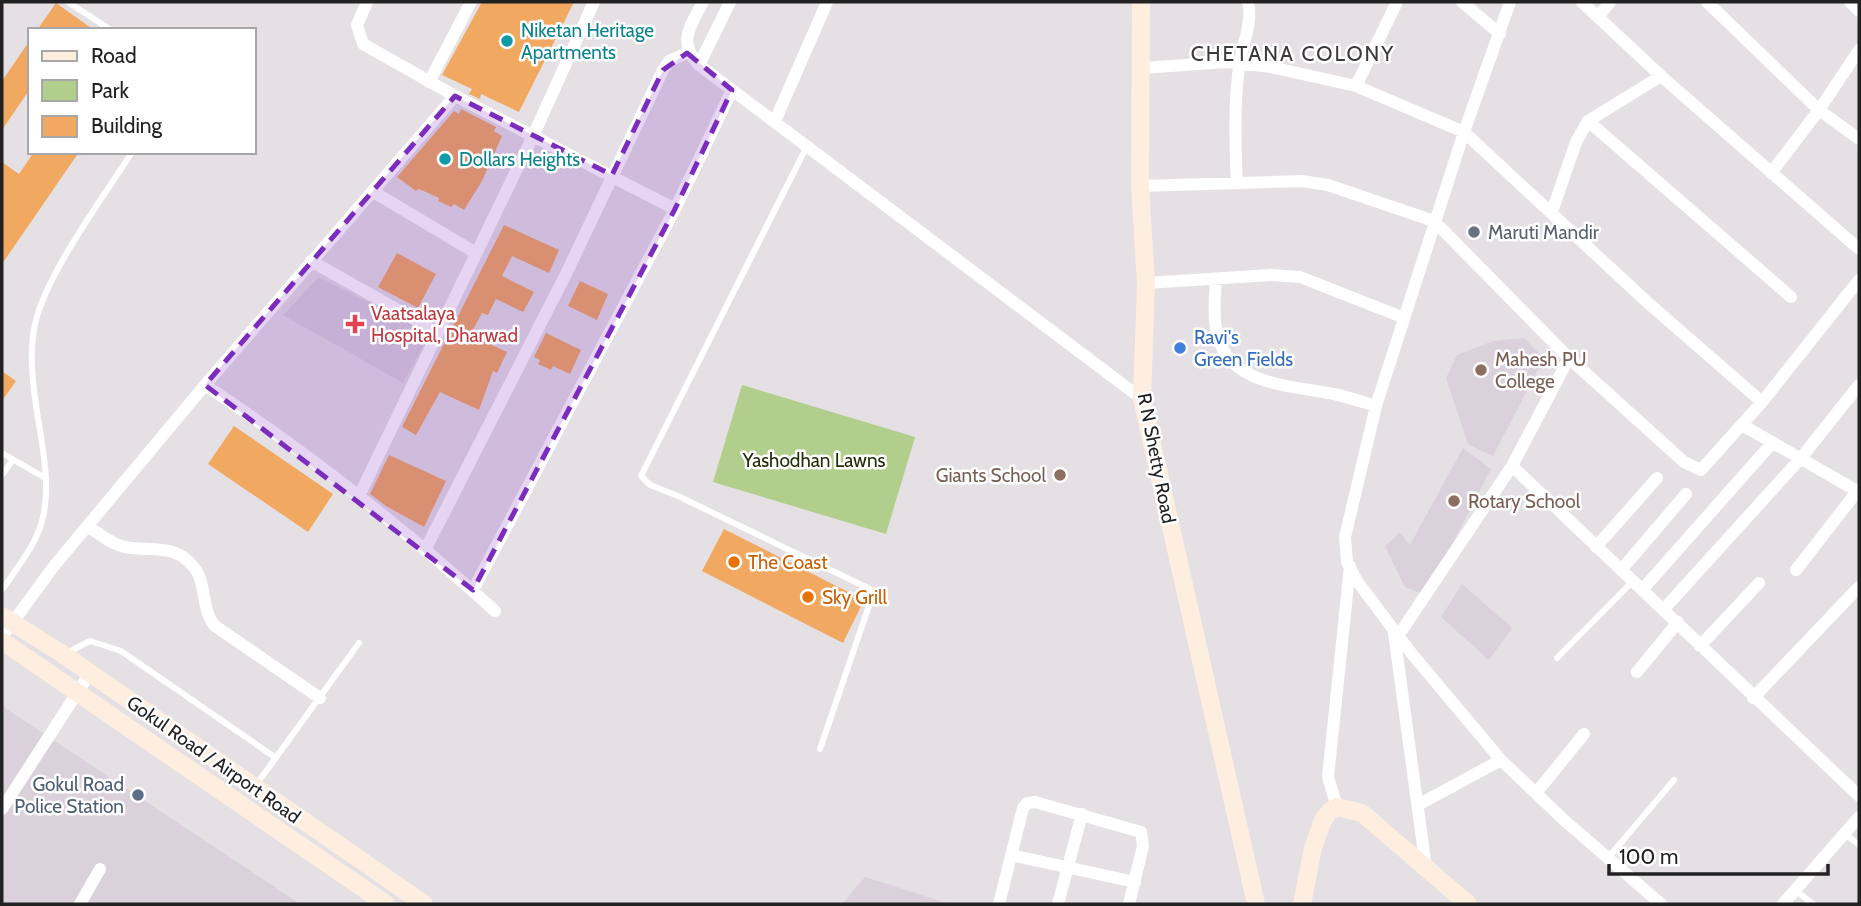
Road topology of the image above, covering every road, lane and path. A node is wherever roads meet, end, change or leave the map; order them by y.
1 (68, 2) edge
2 (367, 2) edge
3 (471, 2) edge
4 (594, 2) edge
5 (703, 2) edge
6 (730, 2) edge
7 (827, 2) edge
8 (1141, 2) edge
9 (1248, 2) edge
10 (1398, 2) edge
11 (1462, 2) edge
12 (1510, 2) edge
13 (1582, 2) edge
14 (1610, 2) edge
15 (1707, 2) edge
16 (1850, 2) edge
17 (1859, 11) edge
18 (1599, 16) junction
19 (108, 28) edge
20 (1500, 34) junction
21 (1859, 50) edge
22 (687, 53) junction
23 (1239, 64) junction
24 (699, 65) junction
25 (1143, 68) junction
26 (1661, 76) junction
27 (429, 82) junction
28 (1356, 86) junction
29 (732, 90) junction
30 (455, 96) junction
31 (1819, 110) junction
32 (775, 121) junction
33 (1588, 121) junction
34 (1464, 132) junction
35 (533, 136) junction
36 (1859, 139) edge
37 (807, 146) junction
38 (131, 154) edge
39 (1770, 173) junction
40 (612, 175) junction
41 (1237, 183) junction
42 (1140, 186) junction
43 (372, 191) junction
44 (675, 209) junction
45 (1552, 212) junction
46 (1434, 221) junction
47 (1859, 249) edge
48 (476, 253) junction
49 (311, 261) junction
50 (1216, 279) junction
51 (1859, 280) edge
52 (1146, 283) junction
53 (1791, 297) dead end
54 (1402, 317) junction
55 (437, 332) junction
56 (1569, 358) junction
57 (205, 385) junction
58 (1859, 385) edge
59 (1142, 400) junction
60 (1762, 402) junction
61 (1376, 406) junction
62 (1742, 425) junction
63 (1773, 442) junction
64 (2, 453) edge
65 (1801, 458) junction
66 (13, 460) junction
67 (1512, 466) junction
68 (2, 475) edge
69 (45, 478) junction
70 (1657, 478) dead end
71 (1859, 491) edge
72 (1686, 494) dead end
73 (358, 498) junction
74 (87, 526) junction
75 (1596, 547) junction
76 (425, 550) junction
77 (1350, 566) junction
78 (1621, 570) junction
79 (1796, 570) dead end
80 (1759, 583) dead end
81 (1638, 586) junction
82 (1859, 586) edge
83 (2, 590) edge
84 (473, 590) junction
85 (1664, 610) junction
86 (495, 611) dead end
87 (1678, 622) junction
88 (4, 629) edge
89 (1396, 632) junction
90 (359, 643) dead end
91 (1700, 646) junction
92 (64, 655) junction
93 (1557, 658) dead end
94 (1637, 672) dead end
95 (90, 673) junction
96 (77, 692) junction
97 (320, 698) junction
98 (1753, 698) junction
99 (1584, 734) dead end
100 (820, 749) dead end
101 (276, 758) junction
102 (1501, 760) junction
103 (1674, 780) dead end
104 (255, 786) junction
105 (7, 787) edge
106 (1536, 793) junction
107 (1859, 796) edge
108 (1418, 805) junction
109 (1337, 807) junction
110 (2, 809) edge
111 (1082, 814) junction
112 (1859, 817) edge
113 (1844, 832) junction
114 (1859, 845) edge
115 (1011, 855) junction
116 (1608, 858) junction
117 (1068, 867) junction
118 (1426, 868) junction
119 (100, 869) dead end
120 (1135, 882) junction
121 (1796, 890) junction
122 (80, 904) edge
123 (386, 904) edge
124 (424, 904) edge
125 (999, 904) edge
126 (1058, 904) edge
127 (1129, 904) edge
128 (1256, 904) edge
129 (1301, 904) edge
130 (1468, 904) edge
131 (1661, 904) edge
132 (1783, 904) edge
133 (1813, 904) edge

1 - 19 lane
2 - 27 street
3 - 27 street
4 - 35 street
5 - 22 street
6 - 24 street
7 - 32 street
8 - 25 street, R N Shetty Road
9 - 23 street
10 - 28 street
11 - 20 street
12 - 20 street
13 - 18 street
14 - 18 street
15 - 31 street
16 - 17 street
18 - 26 street
20 - 34 street
21 - 31 street
22 - 24 street
22 - 40 street
23 - 25 street
23 - 28 street
23 - 41 street
24 - 29 street
25 - 42 street, R N Shetty Road
26 - 33 street
26 - 39 street
27 - 30 street
28 - 34 street
29 - 32 street
29 - 44 street
30 - 35 street
30 - 43 street
31 - 36 street
31 - 39 street
32 - 37 street
33 - 45 street
33 - 53 street
34 - 45 street
34 - 46 street
35 - 40 street
35 - 48 street
37 - 59 street
37 - 100 lane
38 - 69 lane
39 - 47 street
40 - 44 street
40 - 76 street
41 - 42 street
41 - 46 street
42 - 52 street, R N Shetty Road
43 - 48 street
43 - 49 street
44 - 84 street
45 - 60 street
46 - 54 street
46 - 56 street
48 - 55 street
49 - 55 street
49 - 57 street
50 - 52 street
50 - 54 street
50 - 61 street
51 - 60 street
52 - 59 street, R N Shetty Road
54 - 61 street
55 - 73 street
56 - 62 street
56 - 67 street
57 - 73 street
57 - 74 street
58 - 65 street
59 - 128 street, R N Shetty Road
60 - 62 street
61 - 77 street
62 - 63 street
63 - 65 street
63 - 81 street
64 - 66 lane
65 - 71 street
65 - 85 street
66 - 68 lane
66 - 69 lane
67 - 75 street
67 - 89 street
69 - 83 lane
70 - 75 street
71 - 79 street
72 - 78 street
73 - 76 street
74 - 88 street
74 - 97 street
75 - 78 street
76 - 84 street
77 - 89 street
77 - 109 street
78 - 81 street
80 - 91 street
81 - 85 street
81 - 93 lane
82 - 98 street
84 - 86 street
85 - 87 street
87 - 91 street
87 - 94 street
88 - 92 street, Gokul Road / Airport Road
88 - 96 street, Gokul Road / Airport Road
89 - 102 street
89 - 108 street
90 - 97 lane
91 - 98 street
92 - 95 street, Gokul Road / Airport Road
92 - 101 lane
95 - 96 street
95 - 104 street, Gokul Road / Airport Road
96 - 105 street
96 - 123 street, Gokul Road / Airport Road
97 - 101 lane
98 - 107 street
99 - 106 street
101 - 104 lane
102 - 106 street
102 - 108 street
103 - 116 lane
104 - 124 street, Gokul Road / Airport Road
105 - 110 street
106 - 116 street
108 - 118 street
109 - 118 street
109 - 129 street
111 - 115 street
111 - 117 street
111 - 120 street
112 - 113 street
113 - 114 lane
113 - 121 street
115 - 117 street
115 - 125 street
116 - 131 street
117 - 120 street
117 - 126 street
118 - 130 street
119 - 122 street
120 - 127 street
121 - 132 street
121 - 133 lane

